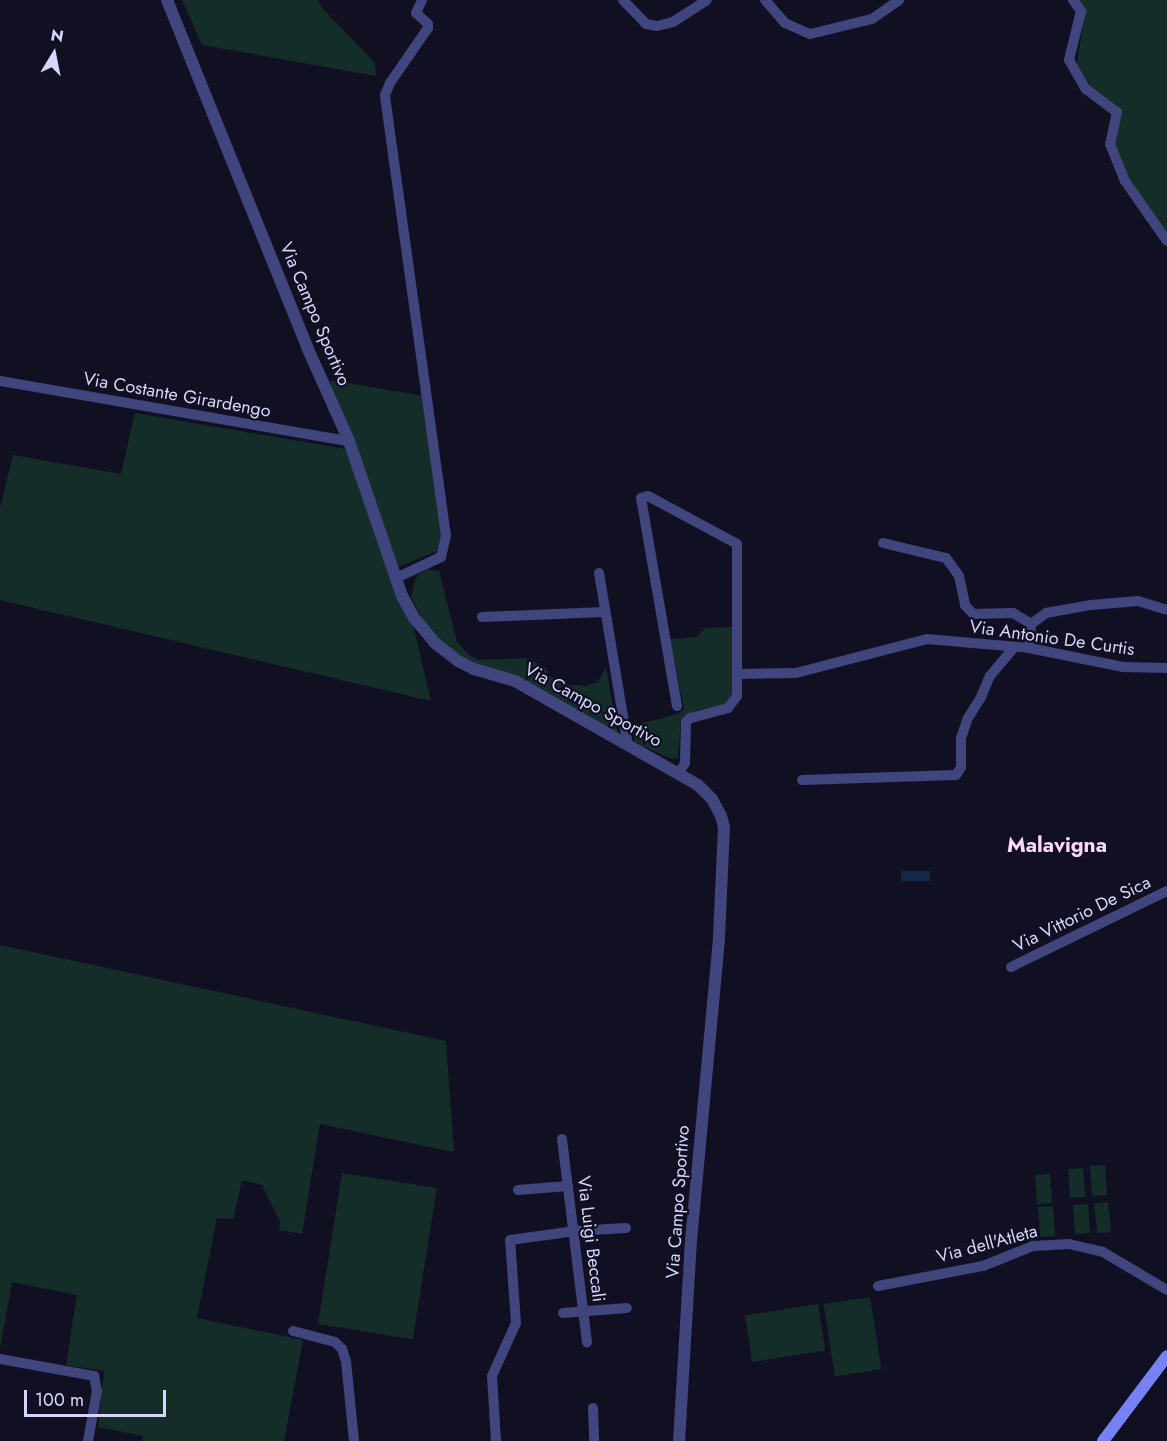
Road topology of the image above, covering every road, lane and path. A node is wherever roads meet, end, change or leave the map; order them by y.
1 (168, 0) edge
2 (422, 0) edge
3 (623, 0) edge
4 (707, 0) edge
5 (765, 0) edge
6 (899, 0) edge
7 (1073, 0) edge
8 (1167, 242) edge
9 (0, 381) edge
10 (349, 441) junction
11 (883, 543) dead end
12 (599, 573) dead end
13 (396, 578) junction
14 (1167, 610) edge
15 (605, 612) junction
16 (482, 617) dead end
17 (1031, 624) junction
18 (1014, 647) junction
19 (1029, 648) junction
20 (1167, 668) edge
21 (739, 674) junction
22 (677, 706) dead end
23 (628, 746) junction
24 (679, 773) junction
25 (802, 780) dead end
26 (1167, 891) edge
27 (1011, 967) dead end
28 (562, 1139) dead end
29 (568, 1186) junction
30 (518, 1190) dead end
31 (626, 1228) dead end
32 (575, 1231) junction
33 (878, 1286) dead end
34 (1167, 1290) edge
35 (627, 1308) dead end
36 (584, 1312) junction
37 (563, 1313) dead end
38 (293, 1331) dead end
39 (587, 1342) dead end
40 (1167, 1356) edge
41 (0, 1359) edge
42 (593, 1408) dead end
43 (88, 1441) edge
44 (354, 1441) edge
45 (496, 1441) edge
46 (594, 1441) edge
47 (679, 1441) edge
48 (1103, 1441) edge

1 - 10 street, Via Campo Sportivo
2 - 13 street
3 - 4 street
5 - 6 street
7 - 8 street
9 - 10 street, Via Costante Girardengo
10 - 13 street, Via Campo Sportivo
11 - 17 street
12 - 15 street
13 - 23 street, Via Campo Sportivo
14 - 17 street
15 - 16 street
15 - 23 street
17 - 19 street
18 - 19 street, Via Antonio De Curtis
18 - 21 street, Via Antonio De Curtis
18 - 25 street
19 - 20 street, Via Antonio De Curtis
21 - 22 street
21 - 24 street
23 - 24 street, Via Campo Sportivo
24 - 47 street, Via Campo Sportivo
26 - 27 street, Via Vittorio De Sica
28 - 29 street, Via Luigi Beccali
29 - 30 street
29 - 32 street, Via Luigi Beccali
31 - 32 street
32 - 36 street, Via Luigi Beccali
32 - 45 street
33 - 34 street, Via dell'Atleta
35 - 36 street
36 - 37 street
36 - 39 street, Via Luigi Beccali
38 - 44 street
40 - 48 main road
41 - 43 street
42 - 46 street

